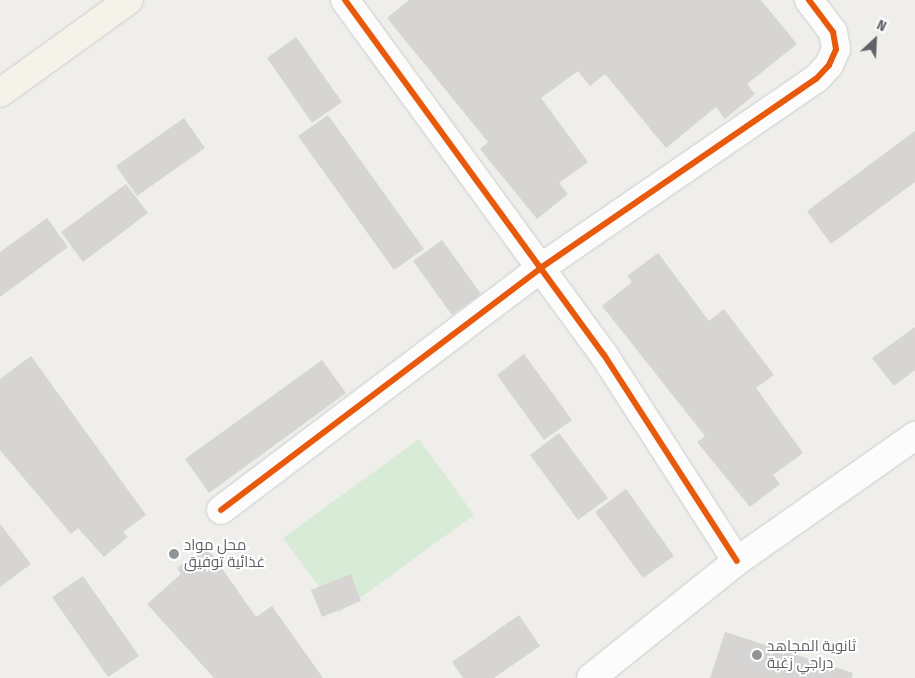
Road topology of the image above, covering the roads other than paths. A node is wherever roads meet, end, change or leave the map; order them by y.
1 (129, 0) edge
2 (344, 0) edge
3 (809, 0) edge
4 (0, 93) edge
5 (542, 267) junction
6 (915, 436) edge
7 (221, 510) dead end
8 (737, 561) junction
9 (591, 678) edge

1 - 4 main road
2 - 5 street
3 - 5 street
5 - 7 street
5 - 8 street
6 - 8 street
8 - 9 street

